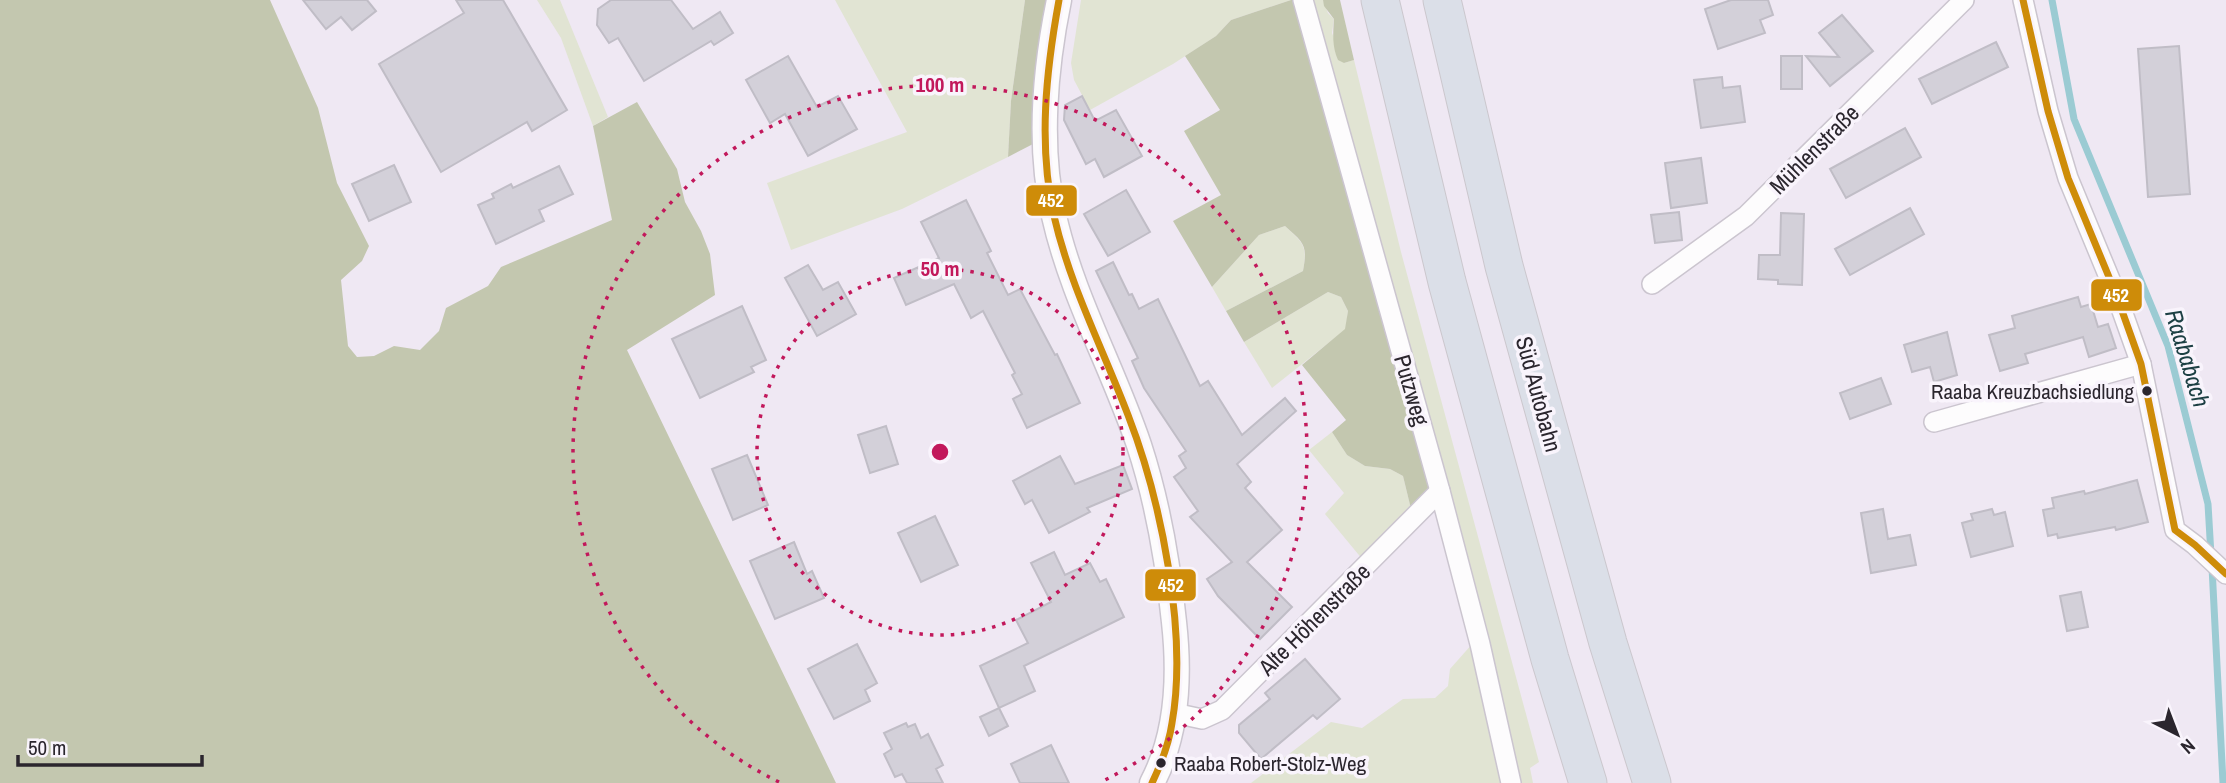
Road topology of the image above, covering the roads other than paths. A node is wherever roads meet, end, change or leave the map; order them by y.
1 (1059, 0) edge
2 (1303, 0) edge
3 (1381, 0) edge
4 (1964, 0) edge
5 (2022, 0) edge
6 (1446, 17) edge
7 (1653, 284) dead end
8 (2141, 363) junction
9 (1934, 422) dead end
10 (1440, 491) junction
11 (2226, 574) edge
12 (1174, 713) junction
13 (1152, 783) edge
14 (1511, 783) edge
15 (1588, 783) edge
16 (1652, 783) edge

1 - 12 street
2 - 10 street, Putzweg
3 - 15 highway
4 - 7 street, Mühlenstraße
5 - 8 street
6 - 16 highway, Süd Autobahn
8 - 9 street
8 - 11 street
10 - 12 street, Alte Höhenstraße
10 - 14 street, Putzweg
12 - 13 street

